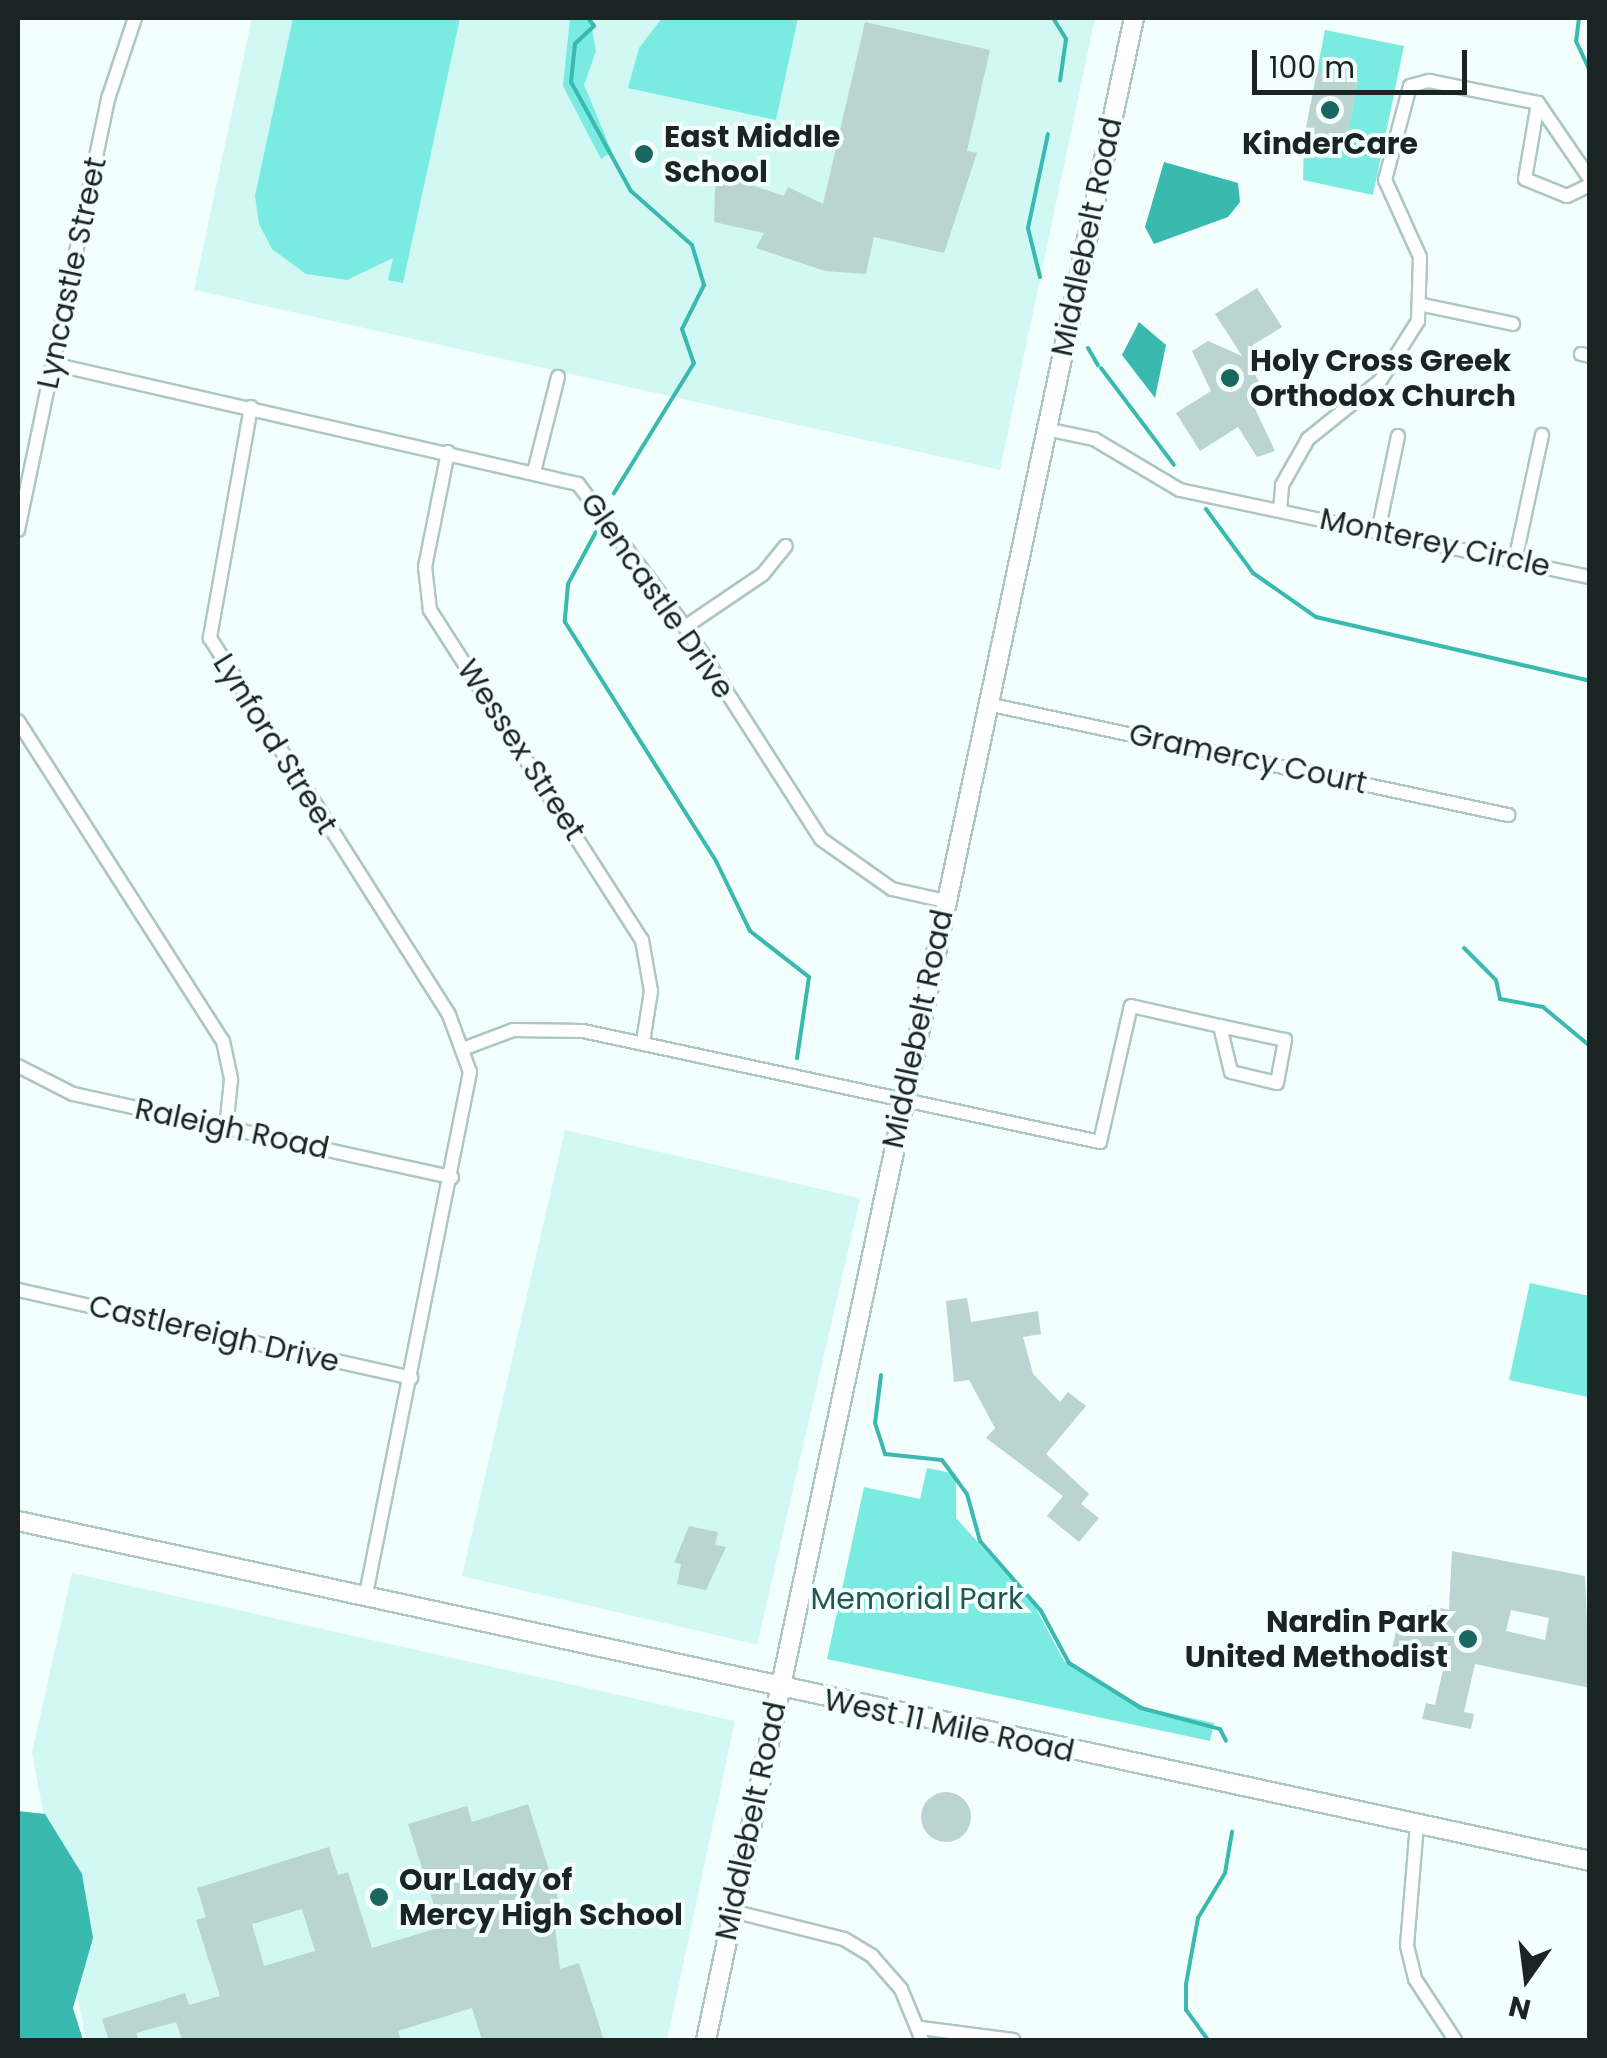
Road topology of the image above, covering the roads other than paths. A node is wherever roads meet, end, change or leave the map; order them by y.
1 (135, 18) edge
2 (1134, 18) edge
3 (1538, 103) junction
4 (1590, 182) edge
5 (1423, 305) junction
6 (1513, 324) dead end
7 (53, 364) junction
8 (558, 377) dead end
9 (252, 407) junction
10 (1046, 429) junction
11 (1542, 435) dead end
12 (1398, 436) dead end
13 (448, 452) junction
14 (535, 468) junction
15 (1280, 510) junction
16 (1378, 528) junction
17 (18, 530) edge
18 (786, 546) dead end
19 (1515, 561) junction
20 (1590, 577) edge
21 (685, 626) junction
22 (988, 704) junction
23 (18, 721) edge
24 (1508, 816) dead end
25 (945, 902) junction
26 (1220, 1026) junction
27 (643, 1042) junction
28 (468, 1047) junction
29 (18, 1066) edge
30 (904, 1099) junction
31 (226, 1128) junction
32 (452, 1178) junction
33 (18, 1290) edge
34 (411, 1378) junction
35 (18, 1521) edge
36 (365, 1599) junction
37 (778, 1693) junction
38 (1417, 1824) junction
39 (1590, 1861) edge
40 (732, 1911) junction
41 (921, 2034) edge
42 (706, 2040) edge
43 (1013, 2040) edge
44 (1455, 2040) edge

1 - 7 street, Lyncastle Street
2 - 10 street, Middlebelt Road
3 - 4 street
3 - 4 street
3 - 5 street, Monterey Circle
5 - 6 street
5 - 15 street, Monterey Circle
7 - 9 street, Glencastle Drive
7 - 17 street, Lyncastle Street
8 - 14 street
9 - 13 street, Glencastle Drive
9 - 28 street, Lynford Street
10 - 15 street, Monterey Circle
10 - 22 street, Middlebelt Road
11 - 19 street
12 - 16 street
13 - 14 street, Glencastle Drive
13 - 27 street, Wessex Street
14 - 21 street, Glencastle Drive
15 - 16 street, Monterey Circle
16 - 19 street, Monterey Circle
18 - 21 street
19 - 20 street, Monterey Circle
21 - 25 street, Glencastle Drive
22 - 24 street, Gramercy Court
22 - 25 street, Middlebelt Road
23 - 31 street
25 - 30 street, Middlebelt Road
26 - 26 street
26 - 30 street
27 - 28 street
27 - 30 street
28 - 32 street
29 - 31 street, Raleigh Road
30 - 37 street, Middlebelt Road
31 - 32 street, Raleigh Road
32 - 34 street
33 - 34 street, Castlereigh Drive
34 - 36 street
35 - 36 street, West 11 Mile Road
36 - 37 street, West 11 Mile Road
37 - 38 street, West 11 Mile Road
37 - 40 street, Middlebelt Road
38 - 39 street, West 11 Mile Road
38 - 44 street
40 - 41 street
40 - 42 street, Middlebelt Road
41 - 43 street

